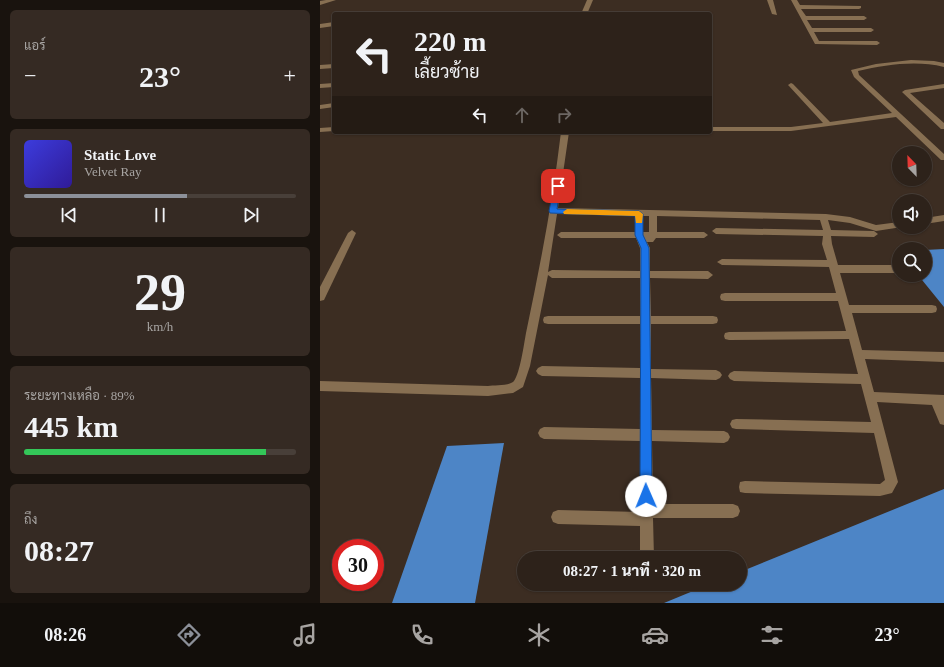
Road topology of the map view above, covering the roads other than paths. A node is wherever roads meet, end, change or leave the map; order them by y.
1 (333, 0) edge
2 (590, 0) edge
3 (770, 0) edge
4 (794, 0) edge
5 (320, 3) edge
6 (798, 7) junction
7 (824, 7) junction
8 (859, 7) dead end
9 (585, 12) edge
10 (775, 14) dead end
11 (804, 18) junction
12 (830, 18) junction
13 (864, 18) dead end
14 (332, 24) edge
15 (320, 26) edge
16 (810, 30) junction
17 (838, 30) junction
18 (871, 30) dead end
19 (845, 43) junction
20 (877, 43) dead end
21 (944, 65) edge
22 (332, 66) edge
23 (320, 67) edge
24 (332, 85) edge
25 (791, 85) dead end
26 (320, 86) edge
27 (943, 87) edge
28 (332, 105) edge
29 (320, 106) edge
30 (897, 115) junction
31 (828, 124) junction
32 (944, 126) edge
33 (332, 129) edge
34 (712, 129) edge
35 (320, 130) edge
36 (565, 134) edge
37 (944, 158) edge
38 (553, 211) junction
39 (639, 214) junction
40 (653, 214) junction
41 (812, 216) junction
42 (823, 217) junction
43 (944, 218) edge
44 (932, 220) edge
45 (892, 226) edge
46 (352, 232) dead end
47 (716, 232) dead end
48 (561, 234) dead end
49 (874, 234) dead end
50 (639, 235) junction
51 (653, 235) junction
52 (704, 235) dead end
53 (824, 238) junction
54 (645, 248) junction
55 (722, 262) dead end
56 (833, 266) junction
57 (892, 269) edge
58 (644, 273) junction
59 (552, 274) dead end
60 (708, 275) dead end
61 (320, 297) edge
62 (725, 297) dead end
63 (842, 297) junction
64 (846, 309) junction
65 (932, 309) dead end
66 (548, 320) dead end
67 (644, 320) junction
68 (713, 320) dead end
69 (853, 335) junction
70 (729, 336) dead end
71 (859, 354) junction
72 (944, 357) edge
73 (542, 371) dead end
74 (645, 373) junction
75 (716, 374) dead end
76 (734, 376) dead end
77 (865, 379) junction
78 (320, 386) edge
79 (870, 398) junction
80 (940, 400) edge
81 (944, 420) edge
82 (736, 424) dead end
83 (877, 428) junction
84 (544, 433) dead end
85 (646, 436) junction
86 (724, 436) dead end
87 (745, 487) dead end
88 (733, 511) dead end
89 (647, 515) junction
90 (558, 516) dead end
91 (647, 551) edge

1 - 5 street
2 - 9 street
3 - 10 street
4 - 6 street
6 - 7 street
6 - 11 street
7 - 8 street
7 - 12 street
11 - 12 street
11 - 16 street
12 - 13 street
12 - 17 street
14 - 15 street
16 - 17 street
16 - 19 street
17 - 18 street
17 - 19 street
19 - 20 street
21 - 30 street
22 - 23 street
24 - 26 street
25 - 31 street
27 - 32 street
28 - 29 street
30 - 31 street
30 - 37 street
31 - 34 street
33 - 35 street
36 - 38 street
38 - 39 street
38 - 78 street
39 - 40 street
39 - 50 street
40 - 41 street
40 - 51 street
41 - 42 street
41 - 53 street
42 - 45 street
42 - 53 street
43 - 44 street
46 - 61 street
47 - 53 street
48 - 50 street
49 - 53 street
50 - 51 street
50 - 54 street
51 - 52 street
51 - 54 street
53 - 56 street
54 - 58 street
55 - 56 street
56 - 57 street
56 - 63 street
58 - 59 street
58 - 60 street
58 - 67 street
62 - 63 street
63 - 64 street
64 - 65 street
64 - 69 street
66 - 67 street
67 - 68 street
67 - 74 street
69 - 70 street
69 - 71 street
71 - 72 street
71 - 77 street
73 - 74 street
74 - 75 street
74 - 85 street
76 - 77 street
77 - 79 street
79 - 80 street
79 - 83 street
80 - 81 street
82 - 83 street
83 - 87 street
84 - 85 street
85 - 86 street
85 - 89 street
88 - 89 street
89 - 90 street
89 - 91 street

